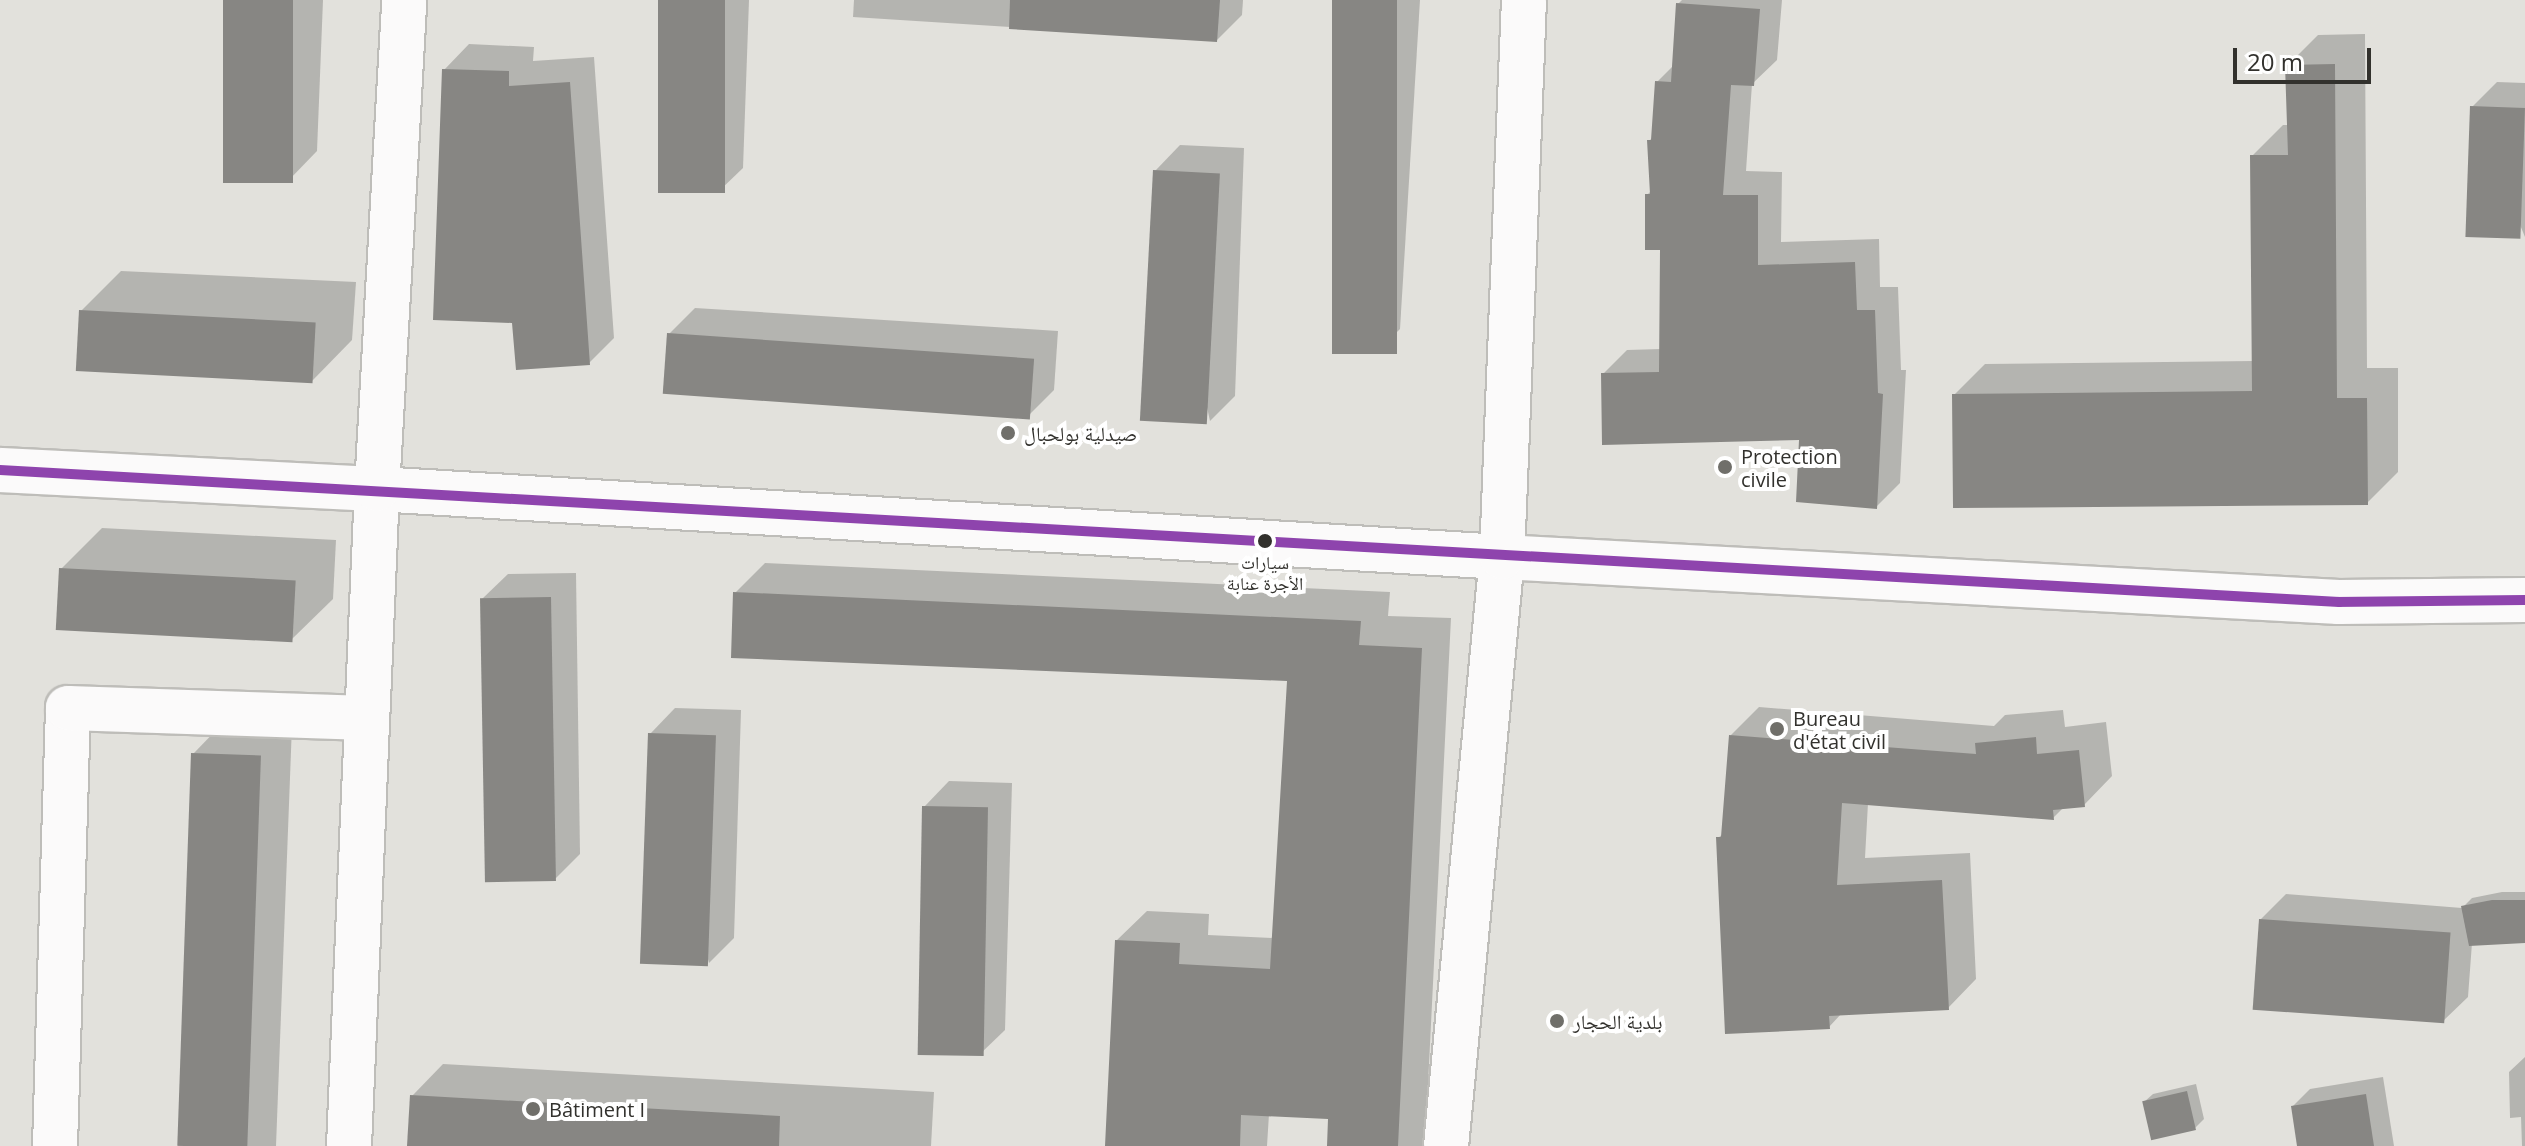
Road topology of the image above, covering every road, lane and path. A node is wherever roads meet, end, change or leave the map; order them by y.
1 (404, 0) edge
2 (1524, 0) edge
3 (0, 470) edge
4 (377, 489) junction
5 (1502, 557) junction
6 (2525, 600) edge
7 (367, 718) junction
8 (55, 1146) edge
9 (349, 1146) edge
10 (1446, 1146) edge

1 - 4 street
2 - 5 street
3 - 4 street
4 - 5 street
4 - 7 street
5 - 6 street
5 - 10 street
7 - 8 street
7 - 9 street

